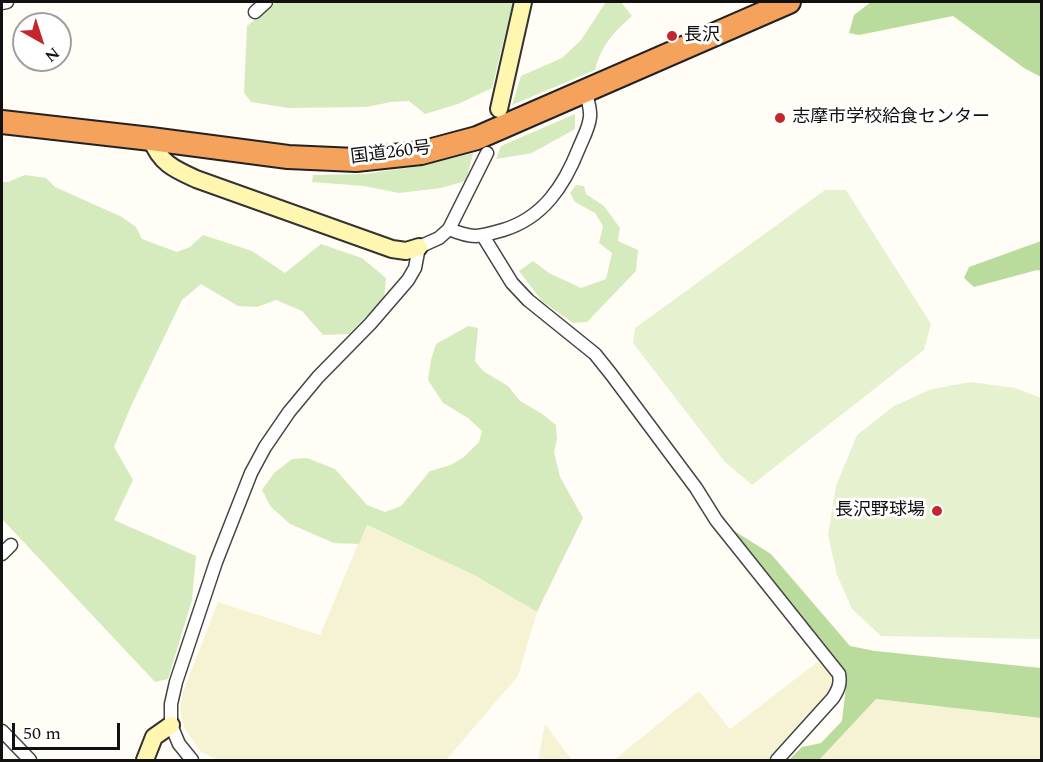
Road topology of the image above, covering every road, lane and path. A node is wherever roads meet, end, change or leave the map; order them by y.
1 (7, 2) edge
2 (266, 2) edge
3 (523, 2) edge
4 (789, 2) edge
5 (2, 3) edge
6 (255, 12) dead end
7 (585, 90) junction
8 (498, 108) dead end
9 (2, 122) edge
10 (151, 139) junction
11 (487, 153) dead end
12 (449, 229) junction
13 (483, 236) junction
14 (419, 247) junction
15 (11, 545) dead end
16 (2, 554) edge
17 (171, 725) junction
18 (2, 731) edge
19 (30, 760) edge
20 (145, 760) edge
21 (192, 760) edge
22 (777, 760) edge

1 - 5 street
2 - 6 street
3 - 8 street
4 - 7 highway, 国道260号
7 - 10 highway, 国道260号
7 - 13 street
9 - 10 highway, 国道260号
10 - 14 street
11 - 12 street
12 - 13 street
12 - 14 street
13 - 22 street
14 - 17 street
15 - 16 street
17 - 20 street
17 - 21 street
18 - 19 street

